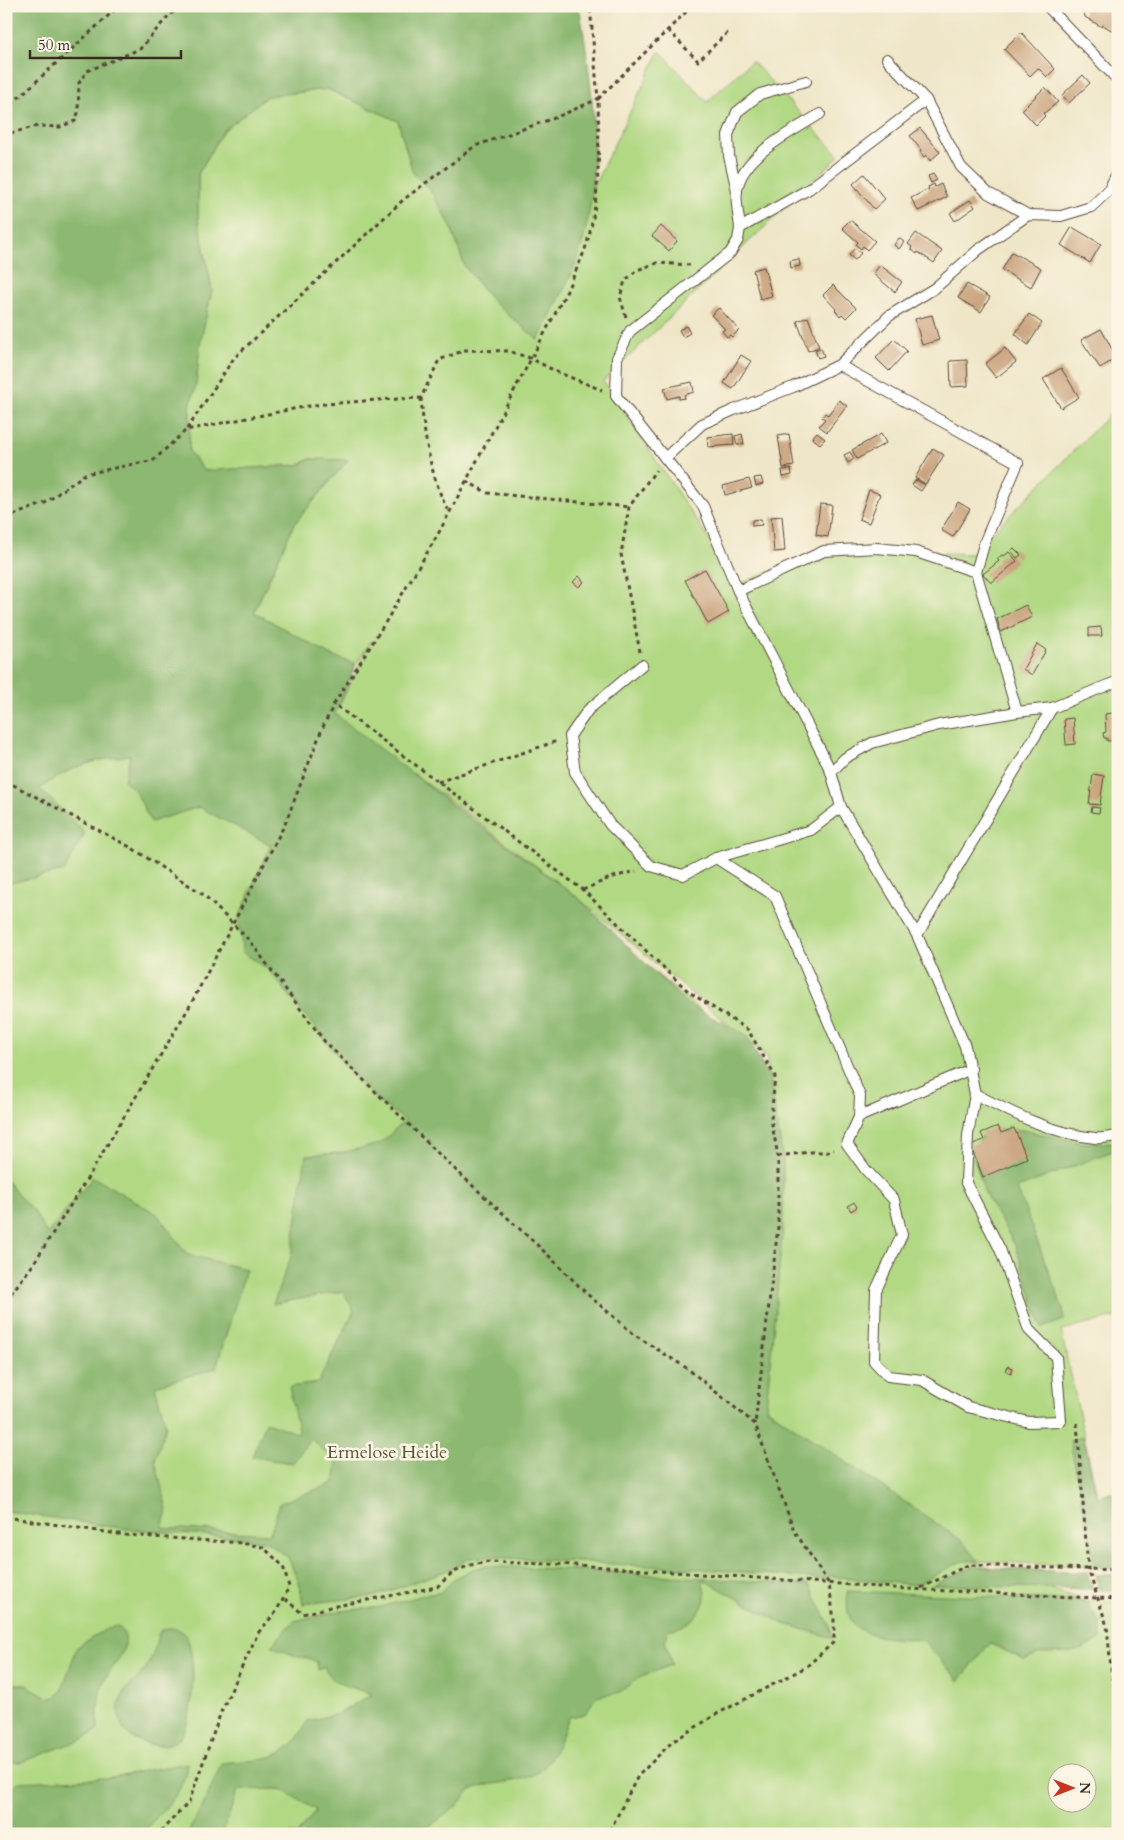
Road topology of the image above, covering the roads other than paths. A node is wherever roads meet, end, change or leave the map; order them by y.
1 (1047, 6) edge
2 (887, 59) dead end
3 (1118, 80) edge
4 (806, 81) dead end
5 (926, 100) junction
6 (820, 114) dead end
7 (1118, 172) edge
8 (737, 191) junction
9 (1028, 215) junction
10 (740, 228) junction
11 (839, 365) junction
12 (665, 458) junction
13 (976, 572) junction
14 (738, 591) junction
15 (642, 665) road end
16 (1118, 681) edge
17 (1052, 708) junction
18 (1017, 712) junction
19 (831, 772) junction
20 (841, 807) junction
21 (716, 858) junction
22 (918, 935) junction
23 (972, 1069) junction
24 (976, 1094) junction
25 (859, 1116) junction
26 (1118, 1136) edge

1 - 3 lane
2 - 5 lane
4 - 8 lane
5 - 9 lane
5 - 10 lane
6 - 8 lane
7 - 9 lane
8 - 10 lane
9 - 11 lane
10 - 12 lane
11 - 12 lane
11 - 13 lane
12 - 14 lane
13 - 14 lane
13 - 18 lane
14 - 19 lane
15 - 21 lane
16 - 17 lane
17 - 18 lane
17 - 22 lane
18 - 19 lane
19 - 20 lane
20 - 21 lane
20 - 22 lane
21 - 25 lane
22 - 23 lane
23 - 24 lane
23 - 25 lane
24 - 25 lane
24 - 26 lane

